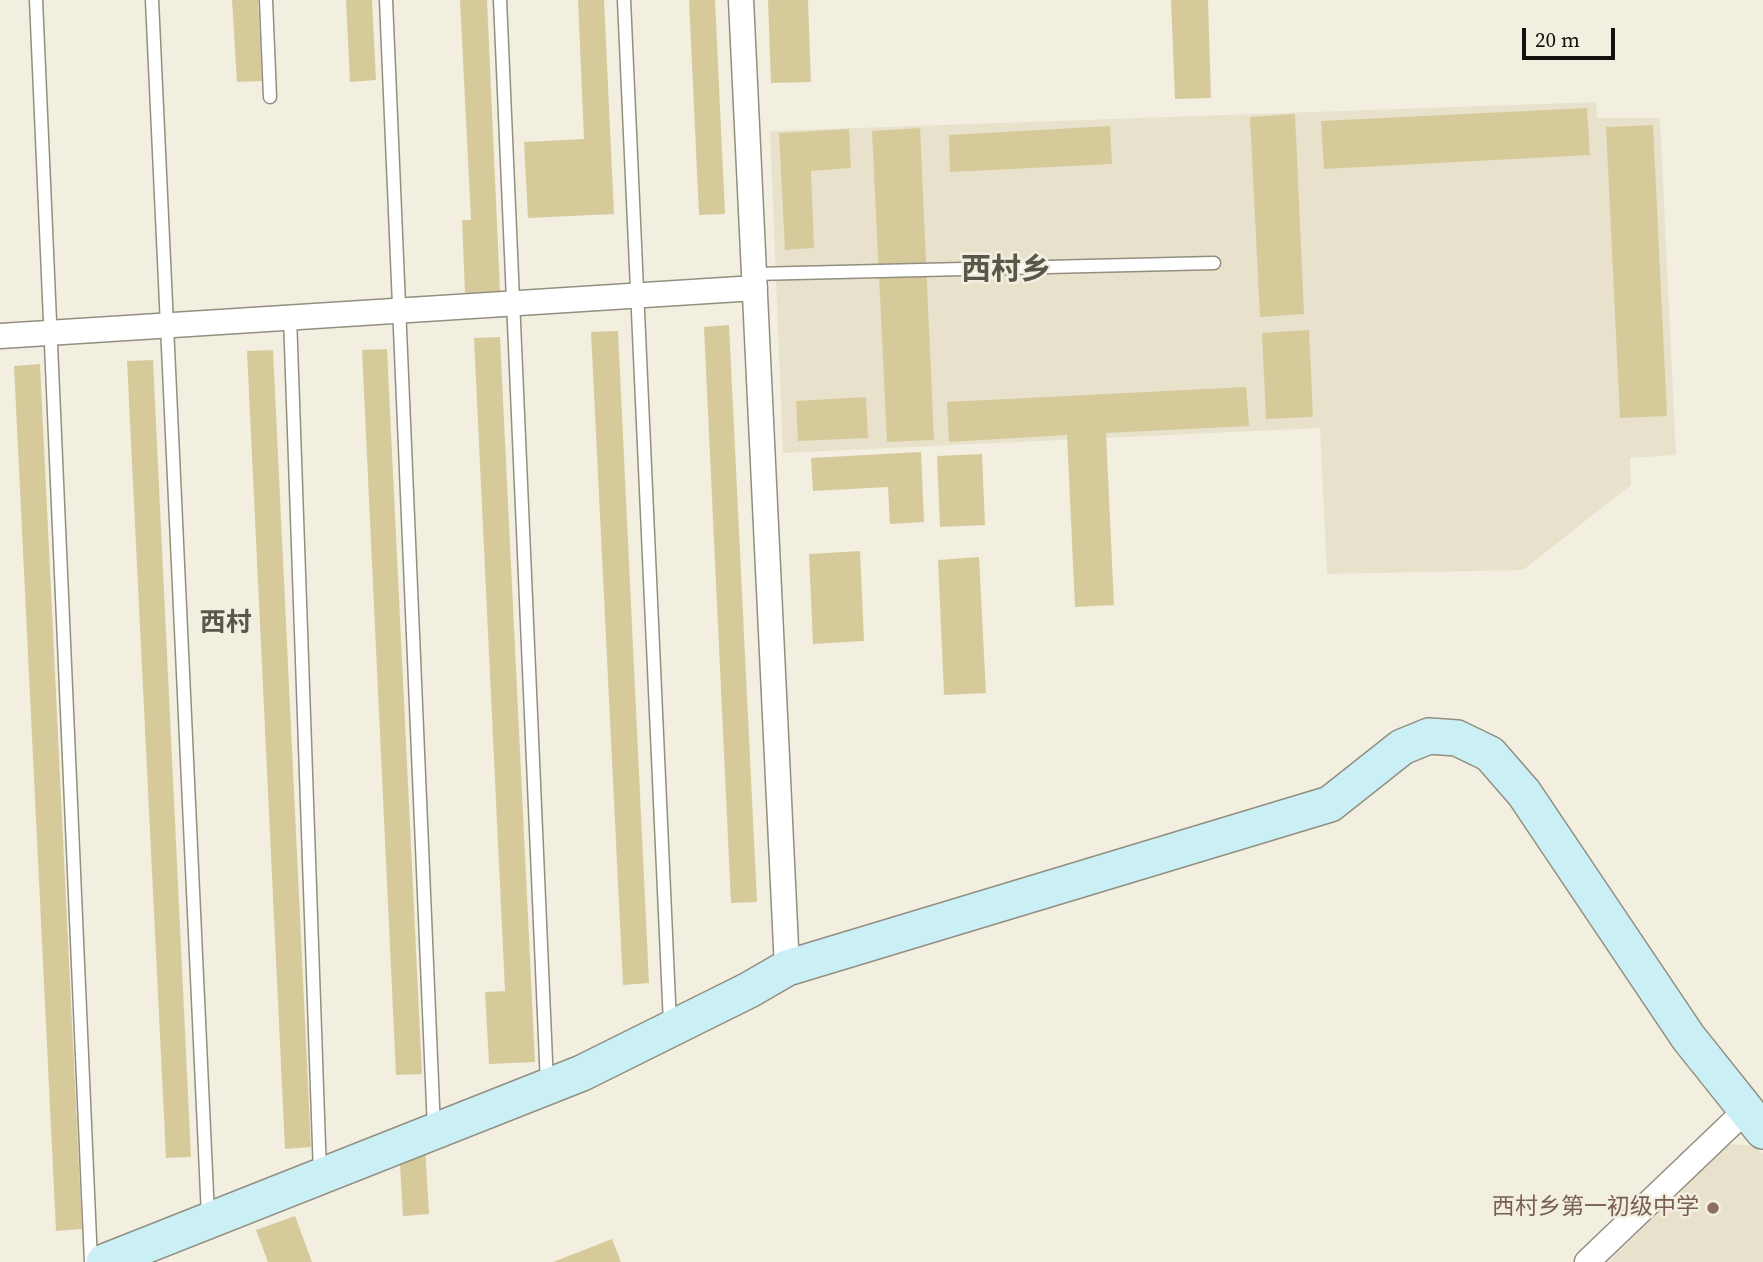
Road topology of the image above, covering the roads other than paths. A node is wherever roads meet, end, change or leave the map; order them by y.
1 (36, 0) edge
2 (152, 0) edge
3 (266, 0) edge
4 (386, 0) edge
5 (500, 0) edge
6 (624, 0) edge
7 (741, 0) edge
8 (270, 97) dead end
9 (1214, 263) dead end
10 (755, 281) junction
11 (637, 295) junction
12 (513, 303) junction
13 (400, 310) junction
14 (290, 317) junction
15 (167, 325) junction
16 (50, 332) junction
17 (0, 336) edge
18 (787, 968) junction
19 (670, 1029) junction
20 (547, 1087) junction
21 (1754, 1120) edge
22 (435, 1131) junction
23 (320, 1177) junction
24 (208, 1221) junction
25 (91, 1262) edge
26 (104, 1262) edge
27 (1587, 1262) edge

1 - 16 lane
2 - 15 lane
3 - 8 lane
4 - 13 lane
5 - 12 lane
6 - 11 lane
7 - 10 street
9 - 10 lane
10 - 11 street
10 - 18 street
11 - 12 street
11 - 19 lane
12 - 13 street
12 - 20 lane
13 - 14 street
13 - 22 lane
14 - 15 street
14 - 23 lane
15 - 16 street
15 - 24 lane
16 - 17 street
16 - 25 lane
18 - 19 street
18 - 21 street
19 - 20 street
20 - 22 street
21 - 27 street
22 - 23 street
23 - 24 street
24 - 26 street

